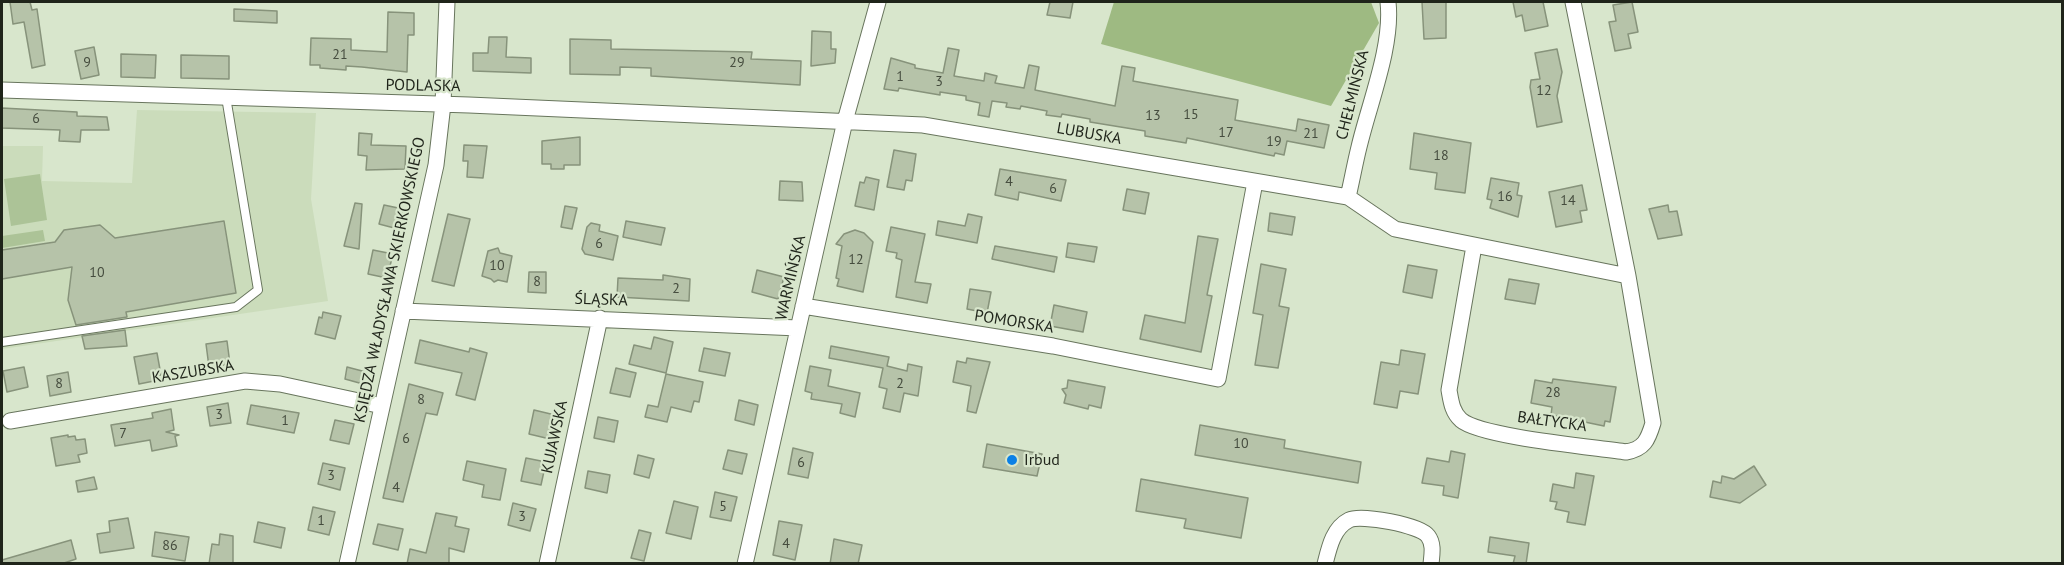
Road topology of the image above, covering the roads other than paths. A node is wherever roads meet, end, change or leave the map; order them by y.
1 (447, 2) edge
2 (878, 2) edge
3 (1388, 2) edge
4 (1573, 2) edge
5 (2, 90) edge
6 (226, 97) junction
7 (443, 104) junction
8 (845, 121) junction
9 (1255, 182) junction
10 (1348, 197) junction
11 (1474, 246) junction
12 (1628, 276) junction
13 (803, 306) junction
14 (403, 311) junction
15 (600, 318) junction
16 (798, 328) junction
17 (2, 342) edge
18 (382, 406) junction
19 (10, 421) dead end
20 (346, 564) edge
21 (547, 564) edge
22 (745, 564) edge
23 (1325, 564) edge
24 (1431, 564) edge

1 - 7 street, KSIĘDZA WŁADYSŁAWA SKIERKOWSKIEGO
2 - 8 street, WARMIŃSKA
3 - 10 street, CHEŁMIŃSKA
4 - 12 street, BAŁTYCKA
5 - 6 street, PODLASKA
6 - 7 street, PODLASKA
6 - 17 lane
7 - 8 street, PODLASKA
7 - 14 street, KSIĘDZA WŁADYSŁAWA SKIERKOWSKIEGO
8 - 9 street, LUBUSKA
8 - 13 street, WARMIŃSKA
9 - 10 street, LUBUSKA
9 - 13 street, POMORSKA
10 - 11 street
11 - 12 street
11 - 12 street, BAŁTYCKA
13 - 16 street, WARMIŃSKA
14 - 15 street, ŚLĄSKA
14 - 18 street, KSIĘDZA WŁADYSŁAWA SKIERKOWSKIEGO
15 - 16 street, ŚLĄSKA
15 - 21 street, KUJAWSKA
16 - 22 street, WARMIŃSKA
18 - 19 street, KASZUBSKA
18 - 20 street, KSIĘDZA WŁADYSŁAWA SKIERKOWSKIEGO
23 - 24 street

